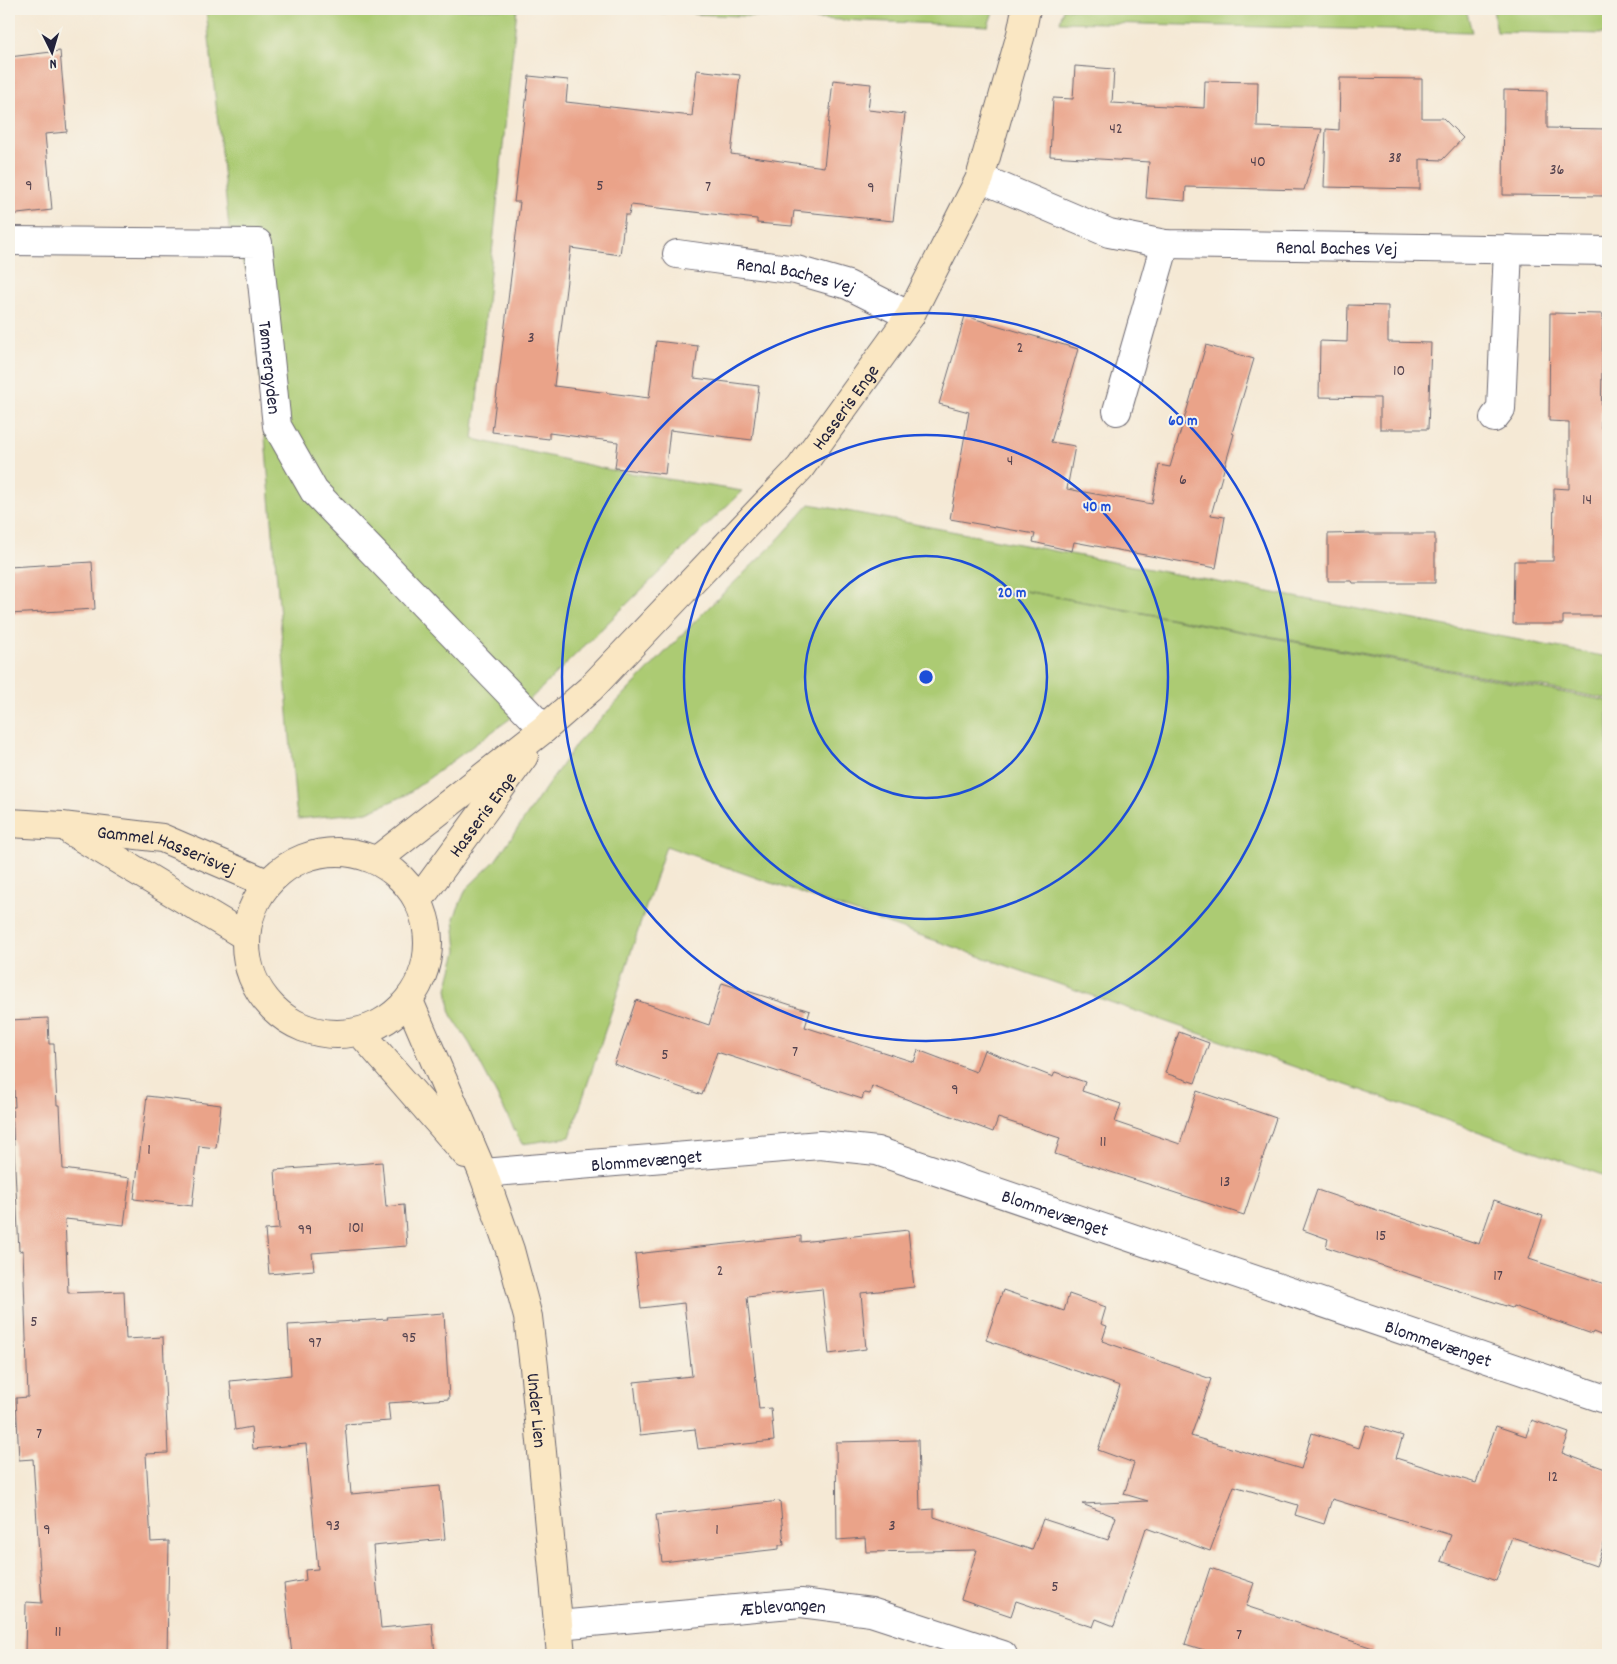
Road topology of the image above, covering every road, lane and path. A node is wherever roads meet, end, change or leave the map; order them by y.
1 (1026, 9) edge
2 (980, 178) junction
3 (9, 241) edge
4 (1165, 244) junction
5 (1508, 249) junction
6 (1608, 251) edge
7 (677, 254) dead end
8 (910, 316) junction
9 (1117, 411) dead end
10 (1494, 418) dead end
11 (544, 728) junction
12 (9, 823) edge
13 (62, 826) junction
14 (377, 860) junction
15 (267, 884) junction
16 (418, 901) junction
17 (245, 936) junction
18 (409, 1001) junction
19 (360, 1032) junction
20 (483, 1173) junction
21 (1608, 1400) edge
22 (558, 1625) junction
23 (561, 1655) edge
24 (1003, 1655) edge

1 - 2 street, Hasseris Enge
2 - 4 street, Renal Baches Vej
2 - 8 street, Hasseris Enge
3 - 11 street, Tømrergyden
4 - 5 street, Renal Baches Vej
4 - 9 street
5 - 6 street, Renal Baches Vej
5 - 10 street
7 - 8 street, Renal Baches Vej
8 - 11 street, Hasseris Enge
11 - 14 street, Hasseris Enge
11 - 16 street, Hasseris Enge
12 - 13 street, Gammel Hasserisvej
13 - 15 street, Gammel Hasserisvej
13 - 17 street, Gammel Hasserisvej
14 - 15 street
14 - 16 street
15 - 17 street
16 - 18 street
17 - 19 street
18 - 19 street
18 - 20 street, Under Lien
19 - 20 street, Under Lien
20 - 21 street, Blommevænget
20 - 22 street, Under Lien
22 - 23 street, Under Lien
22 - 24 street, Æblevangen

